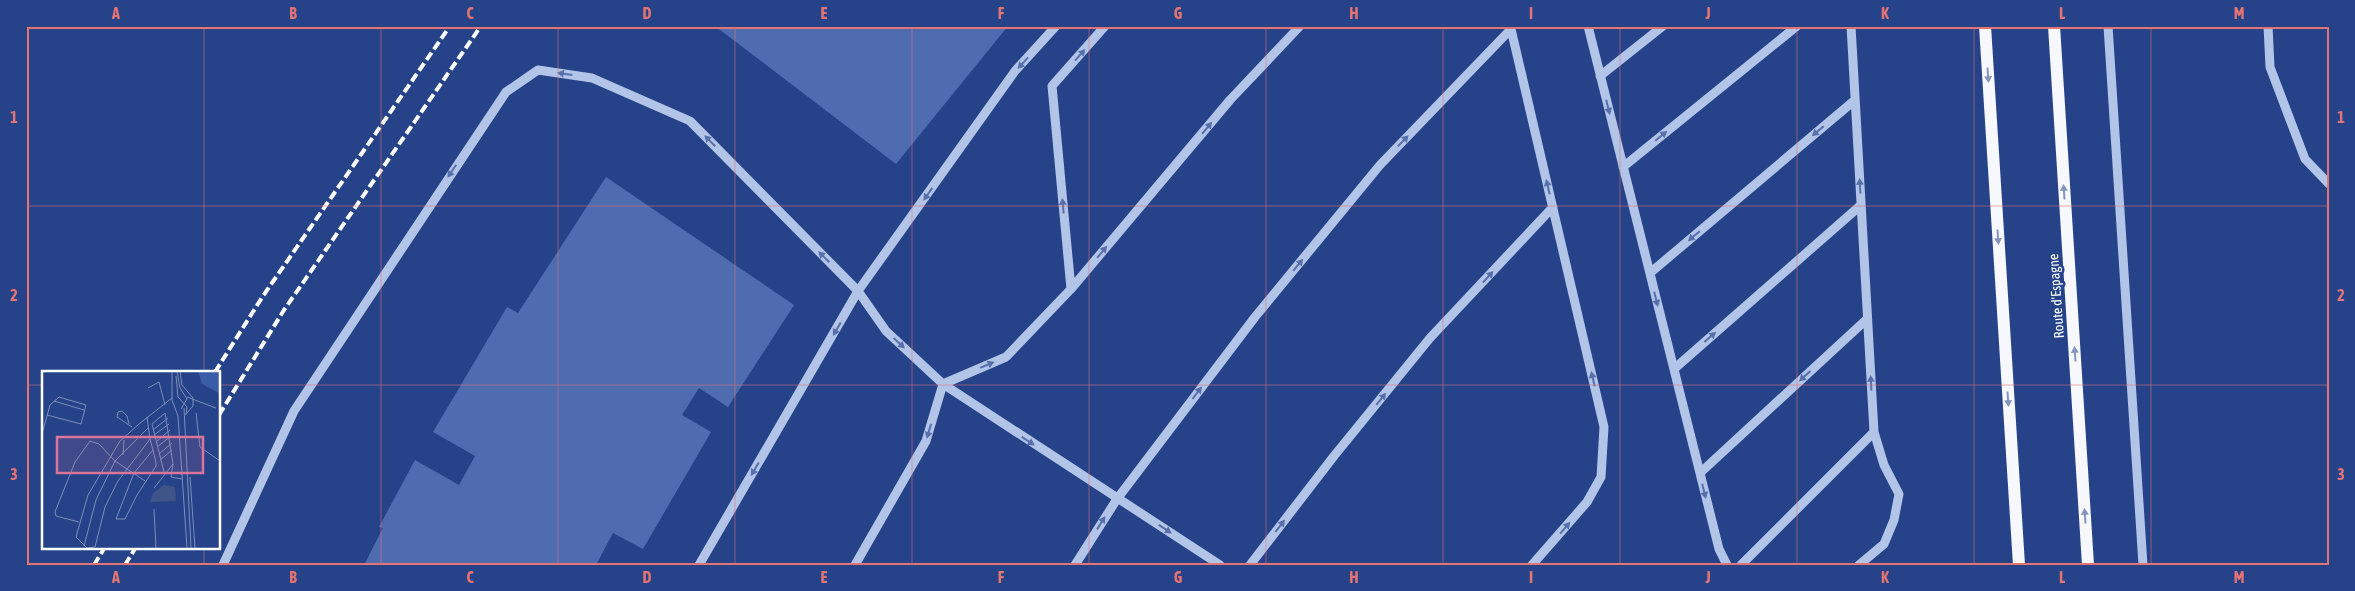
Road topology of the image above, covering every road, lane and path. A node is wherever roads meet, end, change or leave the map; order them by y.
1 (1056, 26) edge
2 (1105, 26) edge
3 (1300, 26) edge
4 (1588, 26) edge
5 (1663, 26) edge
6 (1797, 26) edge
7 (1851, 26) edge
8 (1985, 26) edge
9 (2054, 26) edge
10 (2108, 26) edge
11 (2268, 26) edge
12 (1510, 28) edge
13 (1600, 76) junction
14 (1855, 100) junction
15 (1623, 167) junction
16 (2329, 184) edge
17 (1861, 205) junction
18 (1553, 207) junction
19 (1650, 273) junction
20 (1071, 289) junction
21 (858, 291) junction
22 (1867, 319) junction
23 (1674, 370) junction
24 (943, 384) junction
25 (1874, 432) junction
26 (1700, 472) junction
27 (1116, 499) junction
28 (223, 565) edge
29 (699, 565) edge
30 (855, 565) edge
31 (1075, 565) edge
32 (1220, 565) edge
33 (1250, 565) edge
34 (1532, 565) edge
35 (1727, 565) edge
36 (1741, 565) edge
37 (1859, 565) edge
38 (2019, 565) edge
39 (2088, 565) edge
40 (2143, 565) edge

1 -> 21 lane
20 -> 2 lane
20 -> 3 lane
4 - 13 lane
5 - 13 lane
15 -> 6 lane
7 - 14 lane
8 -> 38 main road
39 -> 9 main road, Route d'Espagne
10 - 40 lane
11 - 16 lane
18 -> 12 lane
27 -> 12 lane
13 -> 15 lane
17 -> 14 lane
14 -> 19 lane
15 - 19 lane
17 - 22 lane
23 -> 17 lane
33 -> 18 lane
34 -> 18 lane
19 -> 23 lane
24 -> 20 lane
21 -> 24 lane
21 -> 28 lane
21 -> 29 lane
25 -> 22 lane
22 -> 26 lane
23 - 26 lane
24 -> 27 lane
24 -> 30 lane
25 - 36 lane
25 - 37 lane
26 -> 35 lane
31 -> 27 lane
27 -> 32 lane

